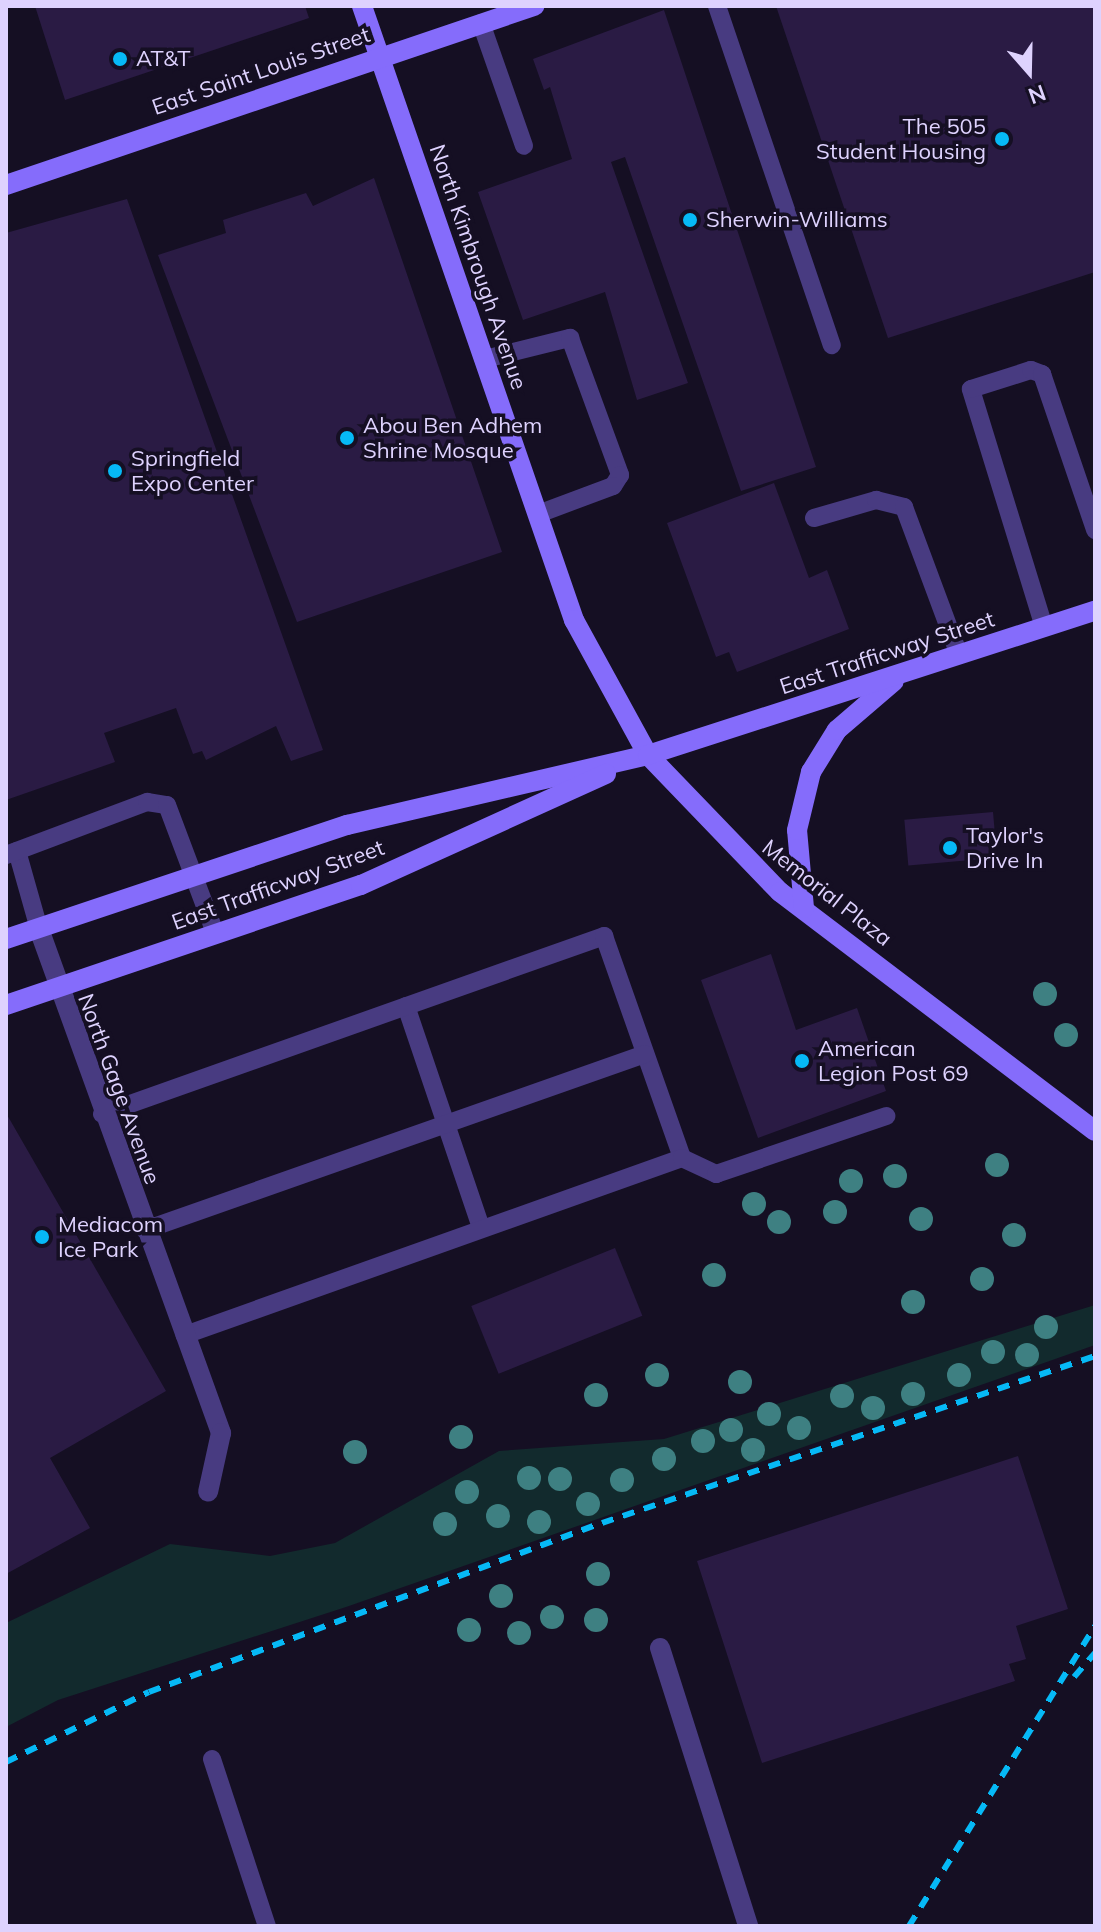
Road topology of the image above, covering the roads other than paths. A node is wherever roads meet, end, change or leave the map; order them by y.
1 (362, 6) edge
2 (534, 6) edge
3 (717, 6) edge
4 (481, 23) junction
5 (378, 55) junction
6 (524, 146) dead end
7 (6, 185) edge
8 (832, 345) dead end
9 (485, 359) junction
10 (538, 514) junction
11 (814, 518) dead end
12 (1095, 530) edge
13 (1095, 611) edge
14 (1044, 627) junction
15 (959, 655) junction
16 (903, 673) junction
17 (648, 755) junction
18 (11, 853) edge
19 (196, 874) junction
20 (804, 908) junction
21 (39, 929) junction
22 (215, 933) junction
23 (6, 939) edge
24 (56, 987) junction
25 (6, 1005) edge
26 (406, 1006) junction
27 (645, 1054) junction
28 (102, 1114) junction
29 (886, 1116) dead end
30 (446, 1124) junction
31 (1095, 1131) edge
32 (682, 1158) junction
33 (481, 1227) junction
34 (145, 1230) junction
35 (185, 1335) junction
36 (208, 1492) dead end
37 (660, 1648) dead end
38 (212, 1759) dead end
39 (267, 1926) edge
40 (748, 1926) edge

1 - 5 main road, North Kimbrough Avenue
2 - 4 main road, East Saint Louis Street
3 - 8 lane
4 - 5 main road, East Saint Louis Street
4 - 6 lane
5 - 7 main road, East Saint Louis Street
5 - 9 main road, North Kimbrough Avenue
9 - 10 main road, North Kimbrough Avenue
9 - 10 lane
10 - 17 main road, North Kimbrough Avenue
11 - 15 lane
12 - 14 lane
13 - 14 main road, East Trafficway Street
14 - 15 main road, East Trafficway Street
15 - 16 main road, East Trafficway Street
16 - 17 main road, East Trafficway Street
16 - 20 main road
17 - 19 main road, East Trafficway Street
17 - 20 main road, Memorial Plaza
17 - 22 main road, East Trafficway Street
18 - 19 lane
18 - 21 lane
19 - 21 main road, East Trafficway Street
19 - 22 lane
20 - 31 main road, Memorial Plaza
21 - 23 main road, East Trafficway Street
21 - 24 street, North Gage Avenue
22 - 24 main road, East Trafficway Street
24 - 25 main road, East Trafficway Street
24 - 28 street, North Gage Avenue
26 - 27 lane
26 - 28 lane
26 - 30 lane
27 - 30 lane
27 - 32 lane
28 - 34 street, North Gage Avenue
29 - 32 lane
30 - 33 lane
30 - 34 lane
32 - 33 lane
33 - 35 lane
34 - 35 street, North Gage Avenue
35 - 36 street, North Gage Avenue
37 - 40 street
38 - 39 lane

